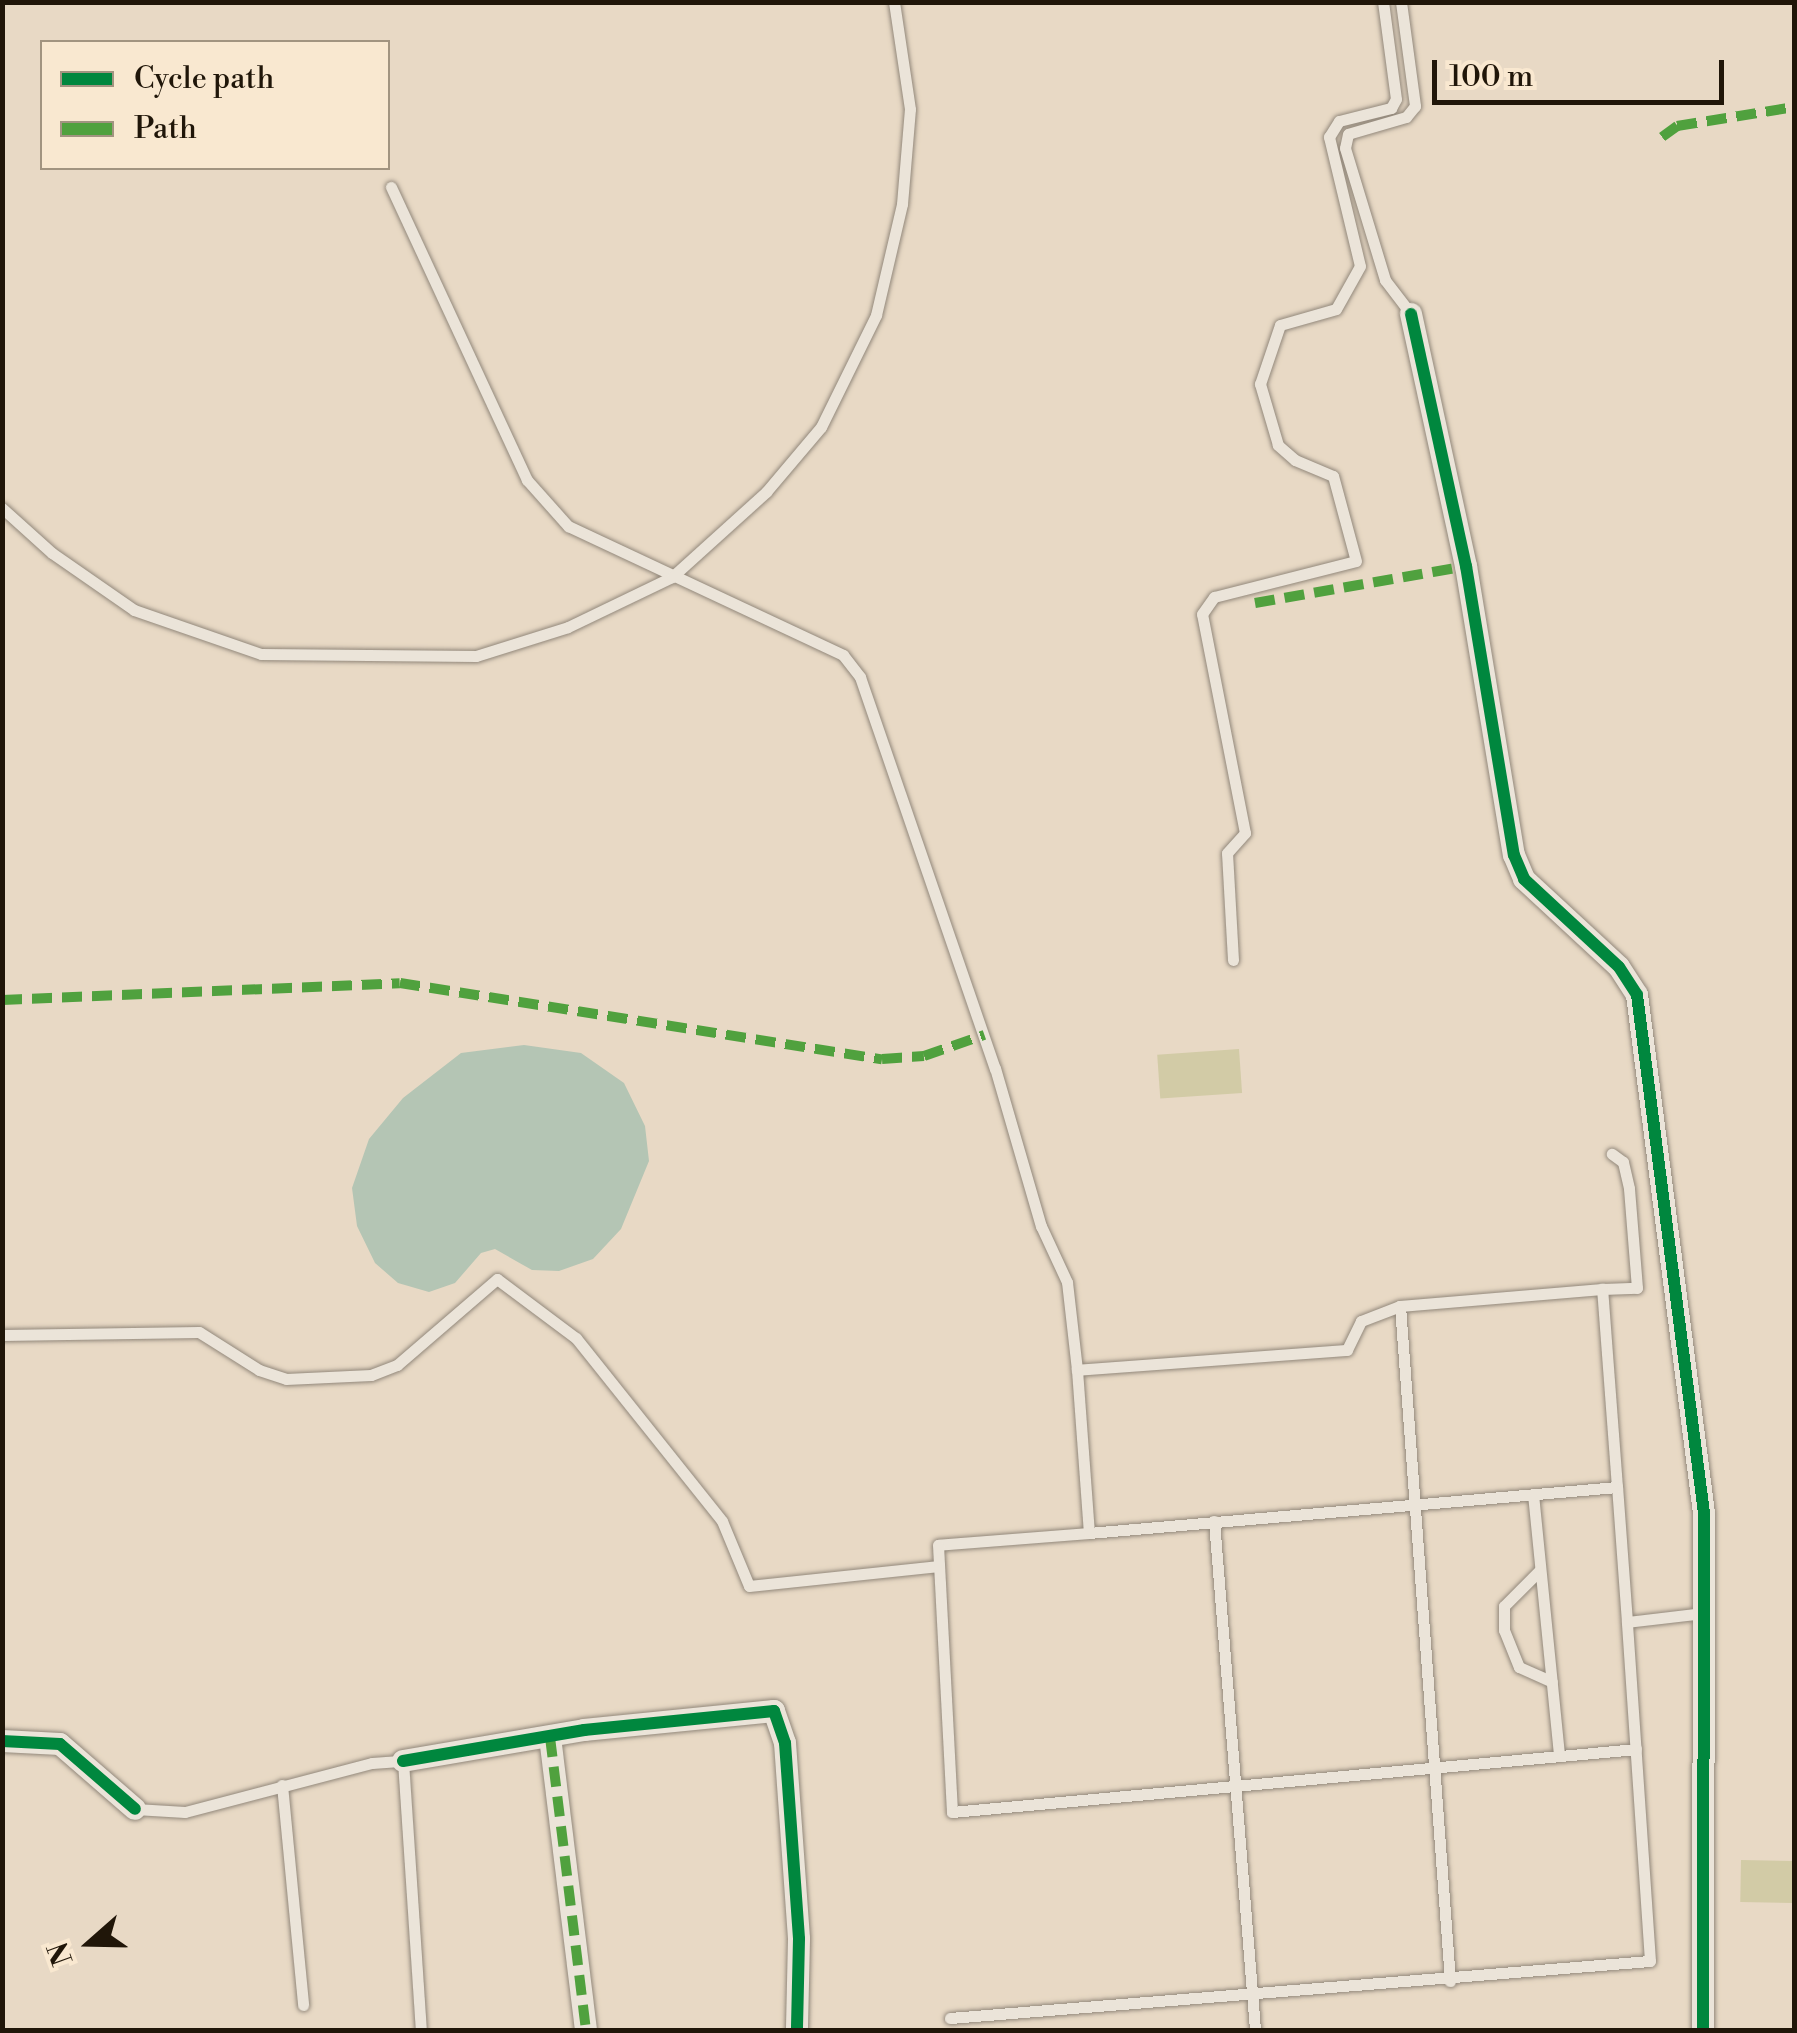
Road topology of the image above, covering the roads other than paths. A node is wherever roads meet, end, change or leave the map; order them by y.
1 (894, 2) edge
2 (1383, 2) edge
3 (1401, 2) edge
4 (391, 187) dead end
5 (1411, 314) joint
6 (2, 508) edge
7 (672, 577) junction
8 (1232, 960) dead end
9 (1612, 1154) dead end
10 (1602, 1289) junction
11 (1400, 1306) junction
12 (2, 1335) edge
13 (1077, 1370) junction
14 (1617, 1487) junction
15 (1533, 1494) junction
16 (1415, 1502) junction
17 (1214, 1521) junction
18 (1089, 1533) junction
19 (939, 1566) junction
20 (1540, 1570) junction
21 (1704, 1613) junction
22 (1627, 1622) junction
23 (1552, 1682) junction
24 (550, 1737) junction
25 (2, 1741) edge
26 (1636, 1749) junction
27 (1559, 1756) junction
28 (403, 1761) junction
29 (1434, 1767) junction
30 (282, 1784) junction
31 (1240, 1786) junction
32 (135, 1809) joint
33 (1450, 1982) junction
34 (1253, 1997) junction
35 (303, 2005) dead end
36 (950, 2018) dead end
37 (422, 2030) edge
38 (586, 2030) edge
39 (797, 2030) edge
40 (1255, 2030) edge
41 (1703, 2030) edge

1 - 7 lane
2 - 8 lane
3 - 5 lane
4 - 7 lane
5 - 21 street
6 - 7 lane
7 - 13 lane
9 - 10 lane
10 - 11 lane
10 - 14 lane
11 - 13 lane
11 - 16 lane
12 - 19 lane
13 - 18 lane
14 - 15 lane
14 - 22 lane
15 - 16 lane
15 - 20 lane
16 - 17 lane
16 - 29 lane
17 - 18 lane
17 - 31 lane
18 - 19 lane
19 - 31 lane
20 - 23 lane
20 - 23 lane
21 - 22 lane
21 - 41 street
22 - 26 lane
23 - 27 lane
24 - 28 street
24 - 38 street
24 - 39 street
25 - 32 street
26 - 27 lane
26 - 33 lane
27 - 29 lane
28 - 30 lane
28 - 37 lane
29 - 31 lane
29 - 33 lane
30 - 32 lane
30 - 35 lane
31 - 34 lane
33 - 34 lane
34 - 36 lane
34 - 40 lane

